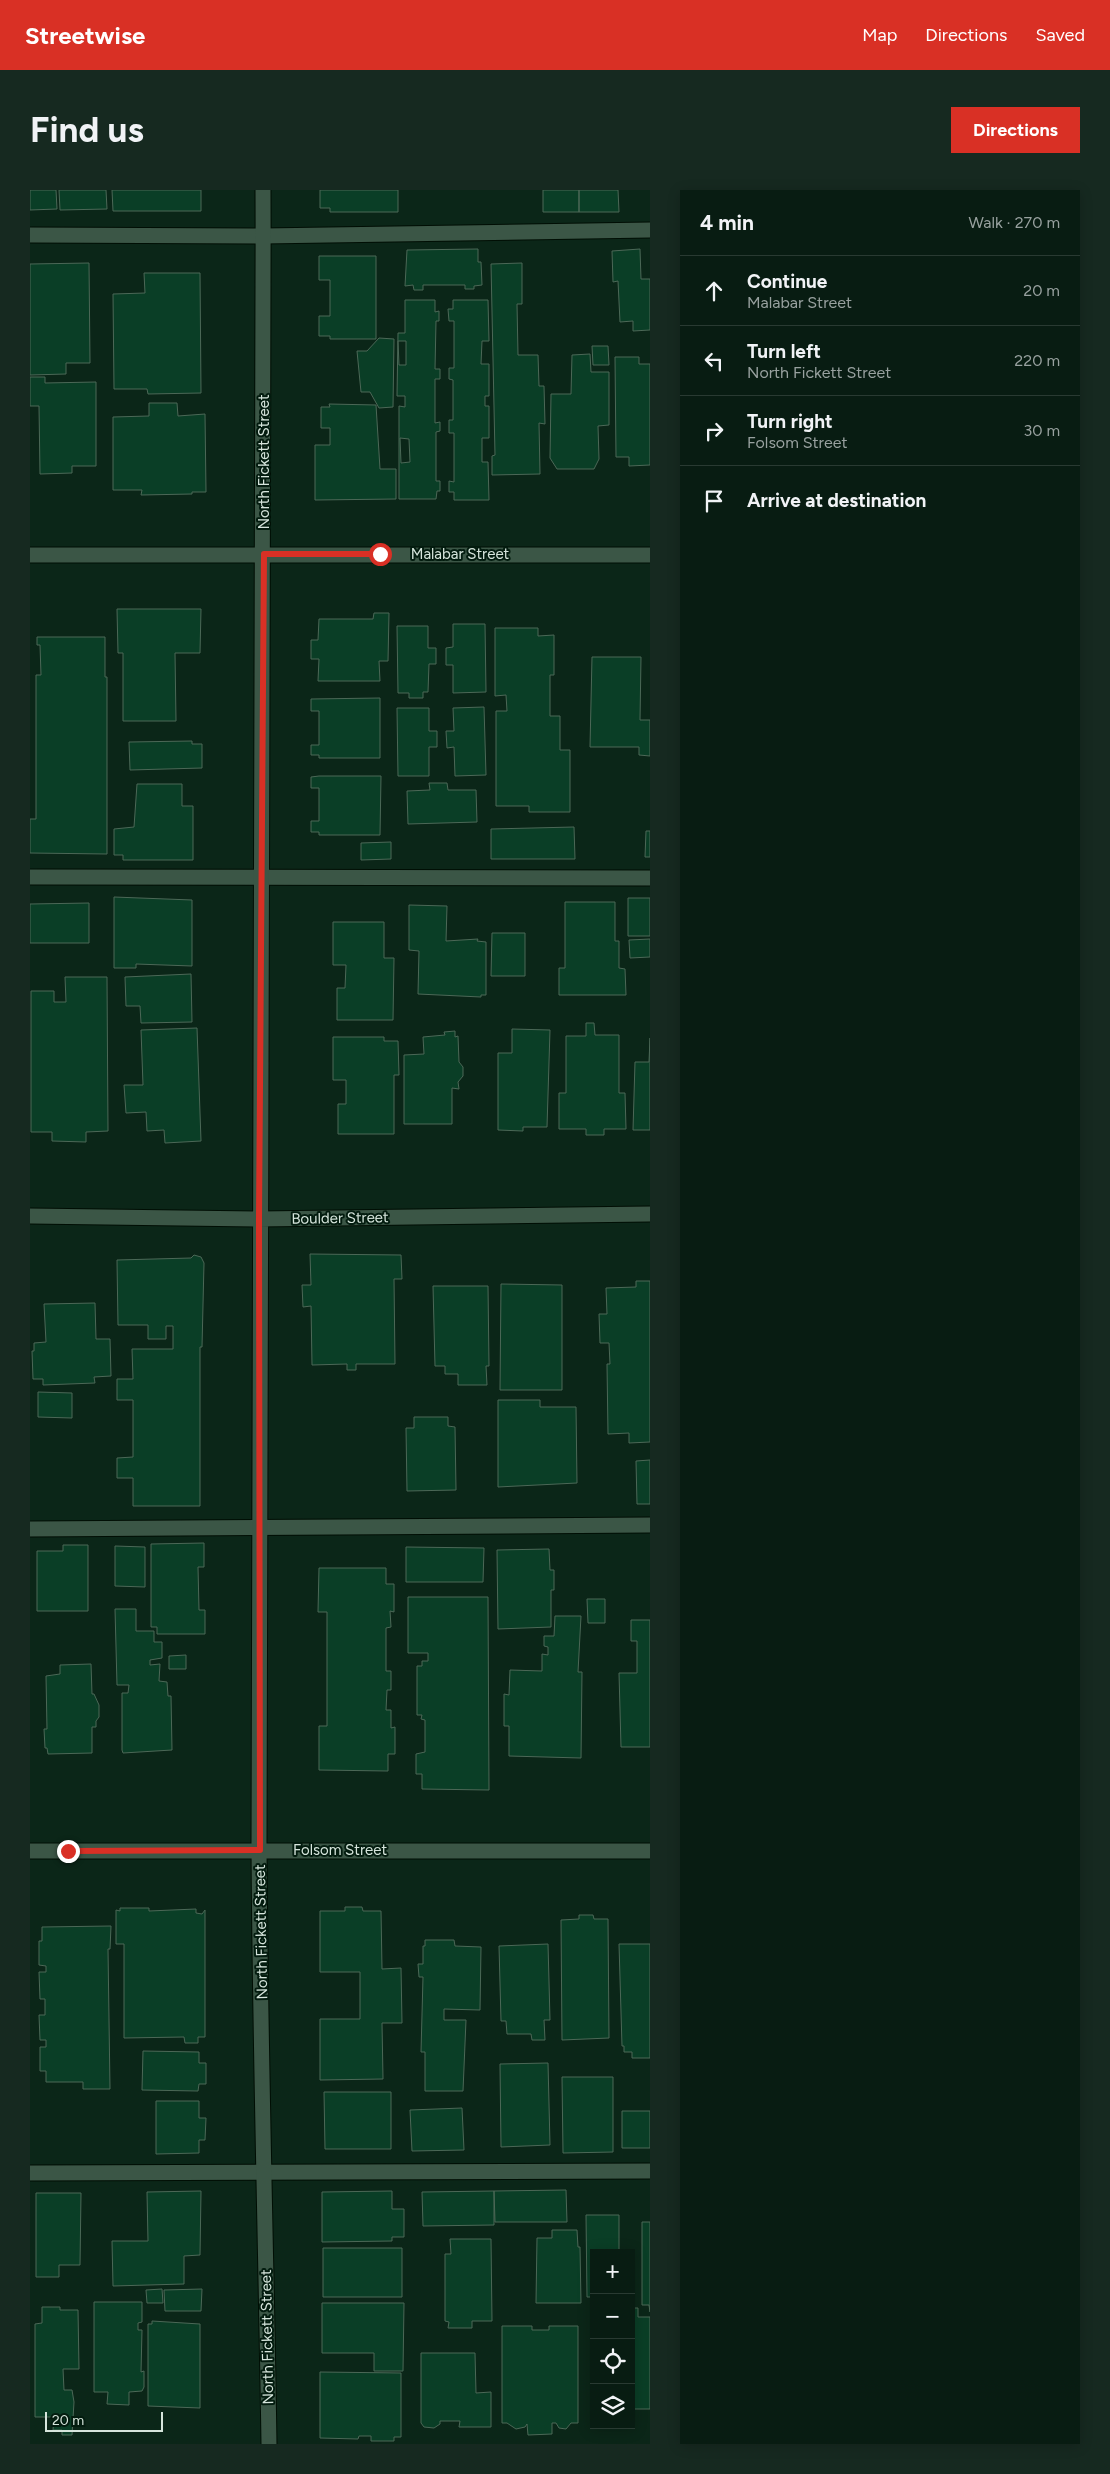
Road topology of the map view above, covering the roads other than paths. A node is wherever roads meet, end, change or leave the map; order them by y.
1 (263, 190) edge
2 (650, 230) edge
3 (30, 235) edge
4 (264, 236) junction
5 (264, 554) junction
6 (30, 555) edge
7 (650, 555) edge
8 (30, 877) edge
9 (262, 877) junction
10 (650, 878) edge
11 (650, 1214) edge
12 (30, 1216) edge
13 (259, 1219) junction
14 (650, 1525) edge
15 (259, 1528) junction
16 (30, 1529) edge
17 (260, 1850) junction
18 (650, 1851) edge
19 (30, 1852) edge
20 (265, 2171) junction
21 (650, 2171) edge
22 (30, 2173) edge
23 (269, 2444) edge

1 - 4 street, North Fickett Street
2 - 4 street
3 - 4 street
4 - 5 street, North Fickett Street
5 - 6 street, Malabar Street
5 - 7 street, Malabar Street
5 - 9 street, North Fickett Street
8 - 9 street
9 - 10 street
9 - 13 street, North Fickett Street
11 - 13 street, Boulder Street
12 - 13 street, Boulder Street
13 - 15 street, North Fickett Street
14 - 15 street
15 - 16 street
15 - 17 street, North Fickett Street
17 - 18 street, Folsom Street
17 - 19 street, Folsom Street
17 - 20 street, North Fickett Street
20 - 21 street
20 - 22 street
20 - 23 street, North Fickett Street

